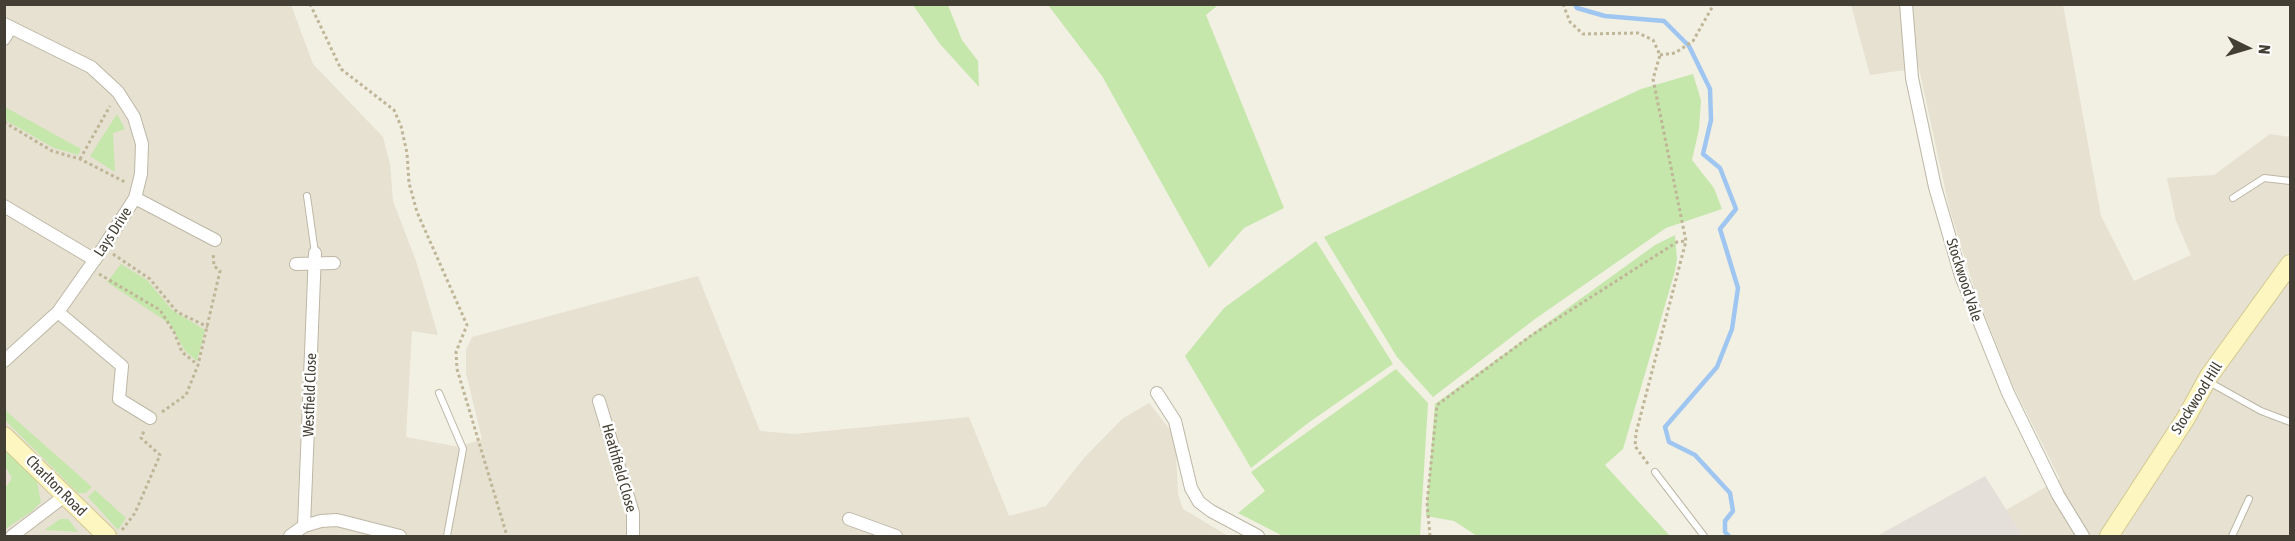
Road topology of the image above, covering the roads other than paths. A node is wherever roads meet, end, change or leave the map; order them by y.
1 (1906, 4) edge
2 (8, 26) edge
3 (4, 39) edge
4 (2290, 181) edge
5 (136, 193) junction
6 (307, 196) dead end
7 (2233, 198) dead end
8 (5, 208) edge
9 (215, 240) road end
10 (315, 258) junction
11 (334, 263) dead end
12 (93, 264) junction
13 (296, 264) dead end
14 (2290, 264) edge
15 (58, 312) junction
16 (4, 361) edge
17 (2206, 380) junction
18 (439, 393) dead end
19 (1156, 393) dead end
20 (599, 401) dead end
21 (150, 418) road end
22 (2290, 422) edge
23 (4, 436) edge
24 (1655, 472) road end
25 (66, 495) junction
26 (2249, 499) dead end
27 (849, 519) dead end
28 (304, 526) junction
29 (874, 533) edge
30 (12, 537) edge
31 (106, 537) edge
32 (290, 537) edge
33 (400, 537) edge
34 (447, 537) edge
35 (633, 537) edge
36 (896, 537) edge
37 (1258, 537) edge
38 (1704, 537) edge
39 (2083, 537) edge
40 (2109, 537) edge
41 (2232, 537) edge

1 - 39 street, Stockwood Vale
2 - 3 street, Lays Drive
2 - 5 street, Lays Drive
4 - 7 lane
5 - 9 street
5 - 12 street, Lays Drive
6 - 10 lane
8 - 12 street
10 - 11 street
10 - 13 street
10 - 28 street, Westfield Close
12 - 15 street, Lays Drive
14 - 17 street, Stockwood Hill
15 - 16 street, Lays Drive
15 - 21 street
17 - 22 lane
17 - 40 street, Stockwood Hill
18 - 34 lane
19 - 37 street
20 - 35 street, Heathfield Close
23 - 25 street, Charlton Road
24 - 38 lane
25 - 30 street
25 - 31 street, Charlton Road
26 - 41 lane
27 - 29 street
28 - 32 street
28 - 33 street
29 - 36 street

